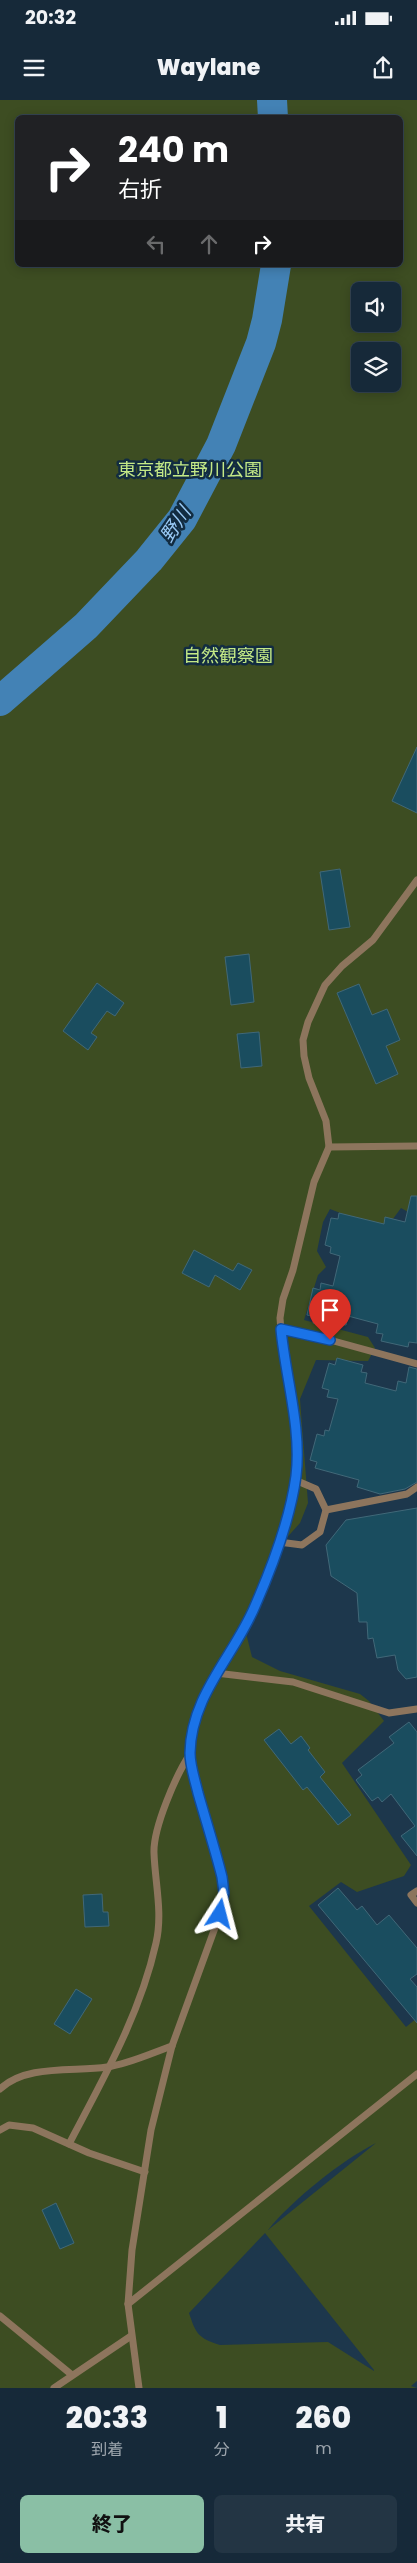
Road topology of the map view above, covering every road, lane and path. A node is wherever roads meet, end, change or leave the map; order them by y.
1 (417, 880) edge
2 (417, 1146) edge
3 (329, 1147) junction
4 (281, 1329) junction
5 (417, 1364) edge
6 (295, 1480) junction
7 (417, 1487) edge
8 (326, 1510) junction
9 (279, 1542) junction
10 (216, 1673) junction
11 (417, 1710) edge
12 (190, 1754) junction
13 (417, 1891) edge
14 (417, 1903) edge
15 (172, 2046) junction
16 (109, 2067) junction
17 (417, 2074) edge
18 (0, 2089) edge
19 (0, 2130) edge
20 (69, 2144) junction
21 (145, 2172) junction
22 (128, 2304) junction
23 (0, 2316) edge
24 (131, 2336) junction
25 (72, 2375) junction
26 (54, 2388) edge
27 (139, 2388) edge

1 - 3 lane
2 - 3 lane
3 - 4 lane
4 - 5 lane
4 - 6 lane
6 - 8 lane
6 - 9 lane
7 - 8 lane
8 - 9 lane
9 - 10 lane
10 - 11 lane
10 - 12 lane
12 - 15 lane
12 - 16 lane
13 - 14 lane
15 - 16 lane
15 - 21 lane
16 - 18 lane
16 - 20 lane
17 - 22 lane
19 - 20 lane
20 - 21 lane
21 - 22 lane
22 - 24 lane
23 - 25 lane
24 - 25 lane
24 - 27 lane
25 - 26 lane

